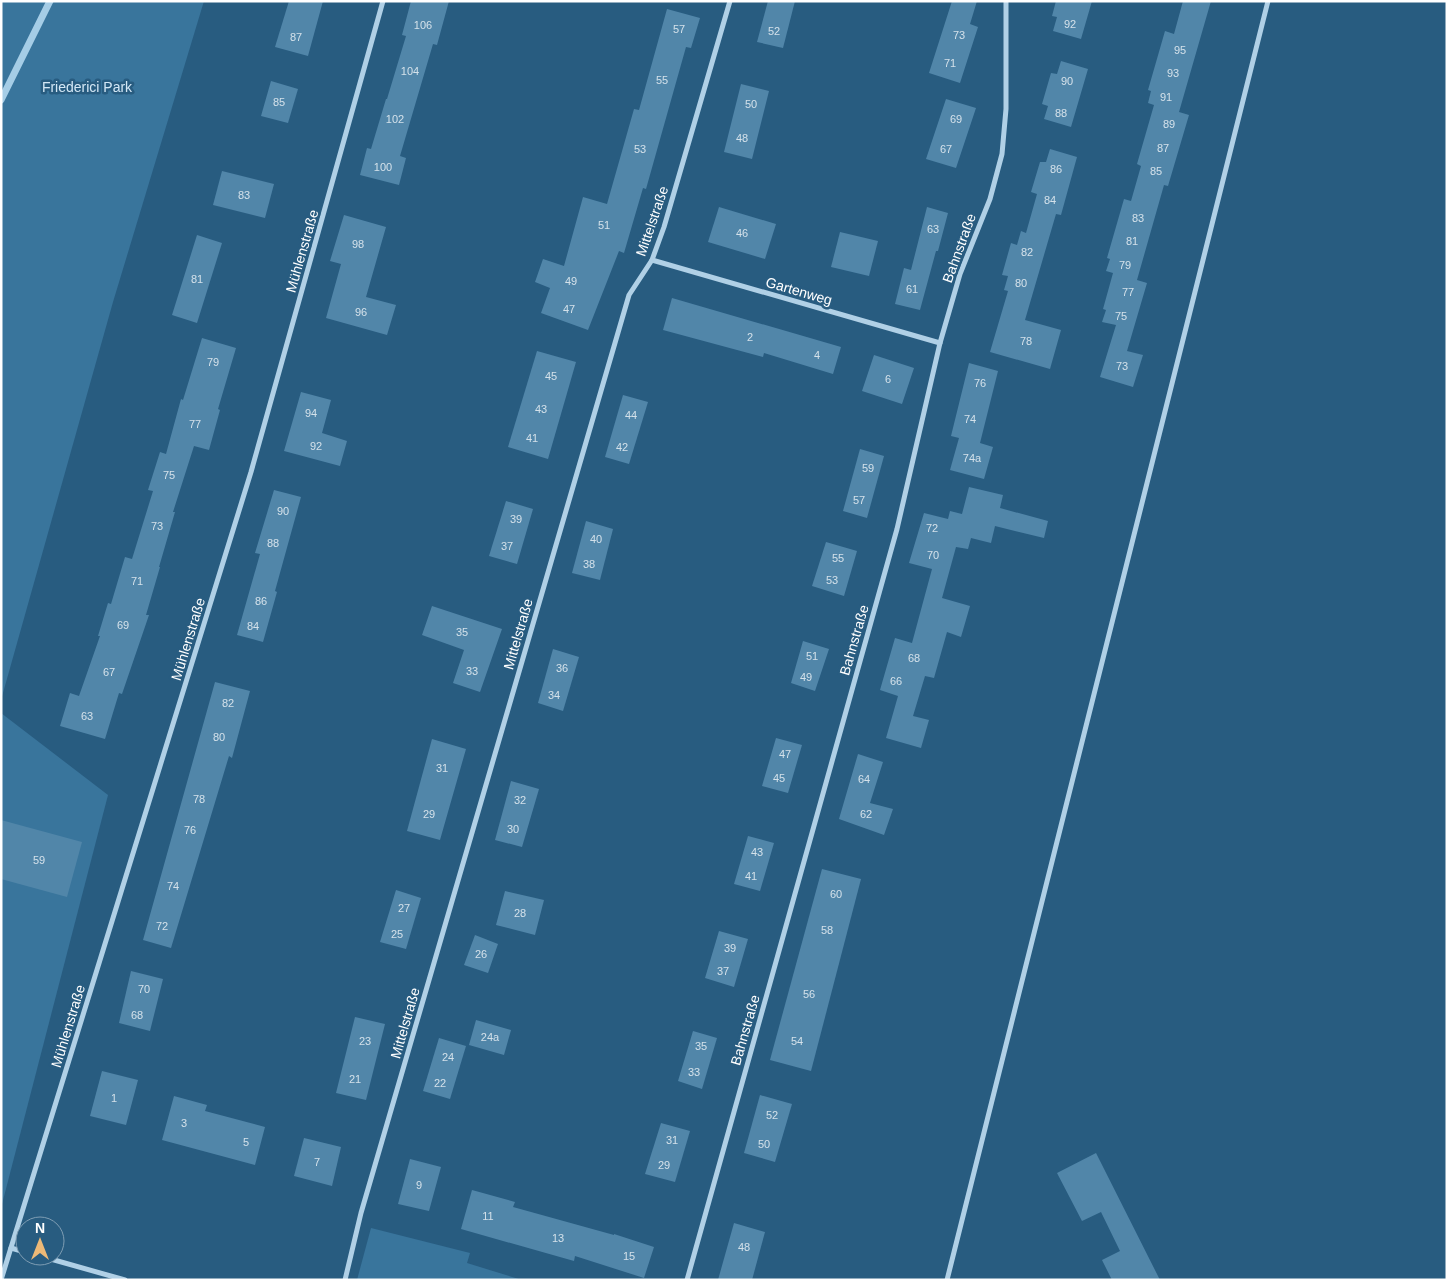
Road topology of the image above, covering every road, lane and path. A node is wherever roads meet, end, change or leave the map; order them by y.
1 (383, 1) edge
2 (730, 1) edge
3 (1006, 1) edge
4 (1268, 1) edge
5 (652, 260) junction
6 (940, 343) junction
7 (11, 1248) junction
8 (15, 1249) edge
9 (65, 1263) edge
10 (2, 1280) edge
11 (125, 1280) edge
12 (345, 1280) edge
13 (687, 1280) edge
14 (947, 1280) edge

1 - 7 street, Mühlenstraße
2 - 5 street, Mittelstraße
3 - 6 street, Bahnstraße
4 - 14 street
5 - 6 street, Gartenweg
5 - 12 street, Mittelstraße
6 - 13 street, Bahnstraße
7 - 8 street
7 - 10 street, Mühlenstraße
9 - 11 street

